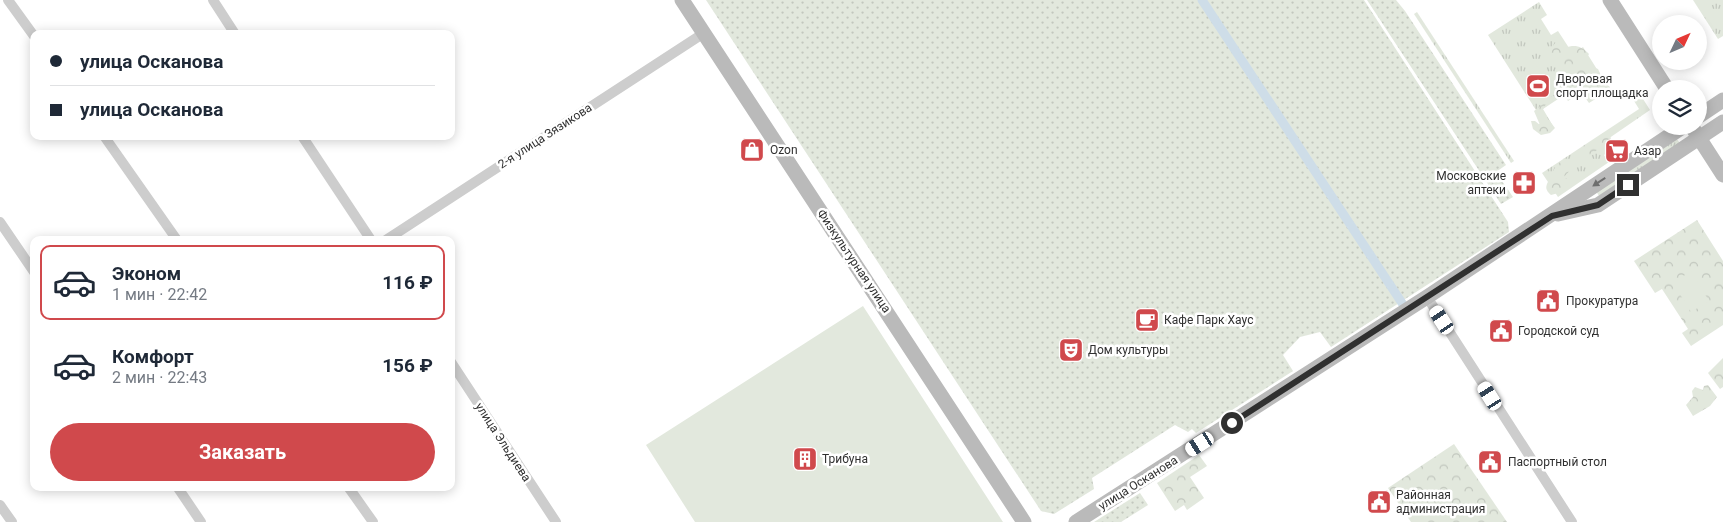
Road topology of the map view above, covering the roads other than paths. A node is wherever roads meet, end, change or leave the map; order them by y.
1 (8, 0) edge
2 (213, 0) edge
3 (682, 0) edge
4 (1610, 0) edge
5 (30, 30) edge
6 (232, 30) edge
7 (704, 33) junction
8 (1661, 80) edge
9 (1723, 100) edge
10 (1707, 111) edge
11 (1723, 122) edge
12 (1707, 128) edge
13 (1671, 135) edge
14 (1691, 135) edge
15 (1697, 135) edge
16 (107, 140) edge
17 (305, 140) edge
18 (1723, 175) edge
19 (1552, 216) junction
20 (0, 222) edge
21 (174, 236) edge
22 (368, 236) edge
23 (392, 236) edge
24 (30, 266) edge
25 (1428, 297) junction
26 (455, 368) edge
27 (180, 491) edge
28 (351, 491) edge
29 (0, 505) edge
30 (12, 522) edge
31 (201, 522) edge
32 (373, 522) edge
33 (556, 522) edge
34 (1024, 522) edge
35 (1076, 522) edge
36 (1572, 522) edge

1 - 5 street
2 - 6 street
3 - 7 street, Физкультурная улица
4 - 8 street
7 - 23 street, 2-я улица Зязикова
7 - 34 street, Физкультурная улица
9 - 10 street
11 - 12 street, улица Осканова
13 -> 19 street, улица Осканова
14 - 19 street, улица Осканова
15 - 18 street
16 - 21 street
17 - 22 street
19 - 25 street, улица Осканова
20 - 24 street
25 - 35 street, улица Осканова
25 - 36 street
26 - 33 street, улица Эльдиева
27 - 31 street
28 - 32 street
29 - 30 street

